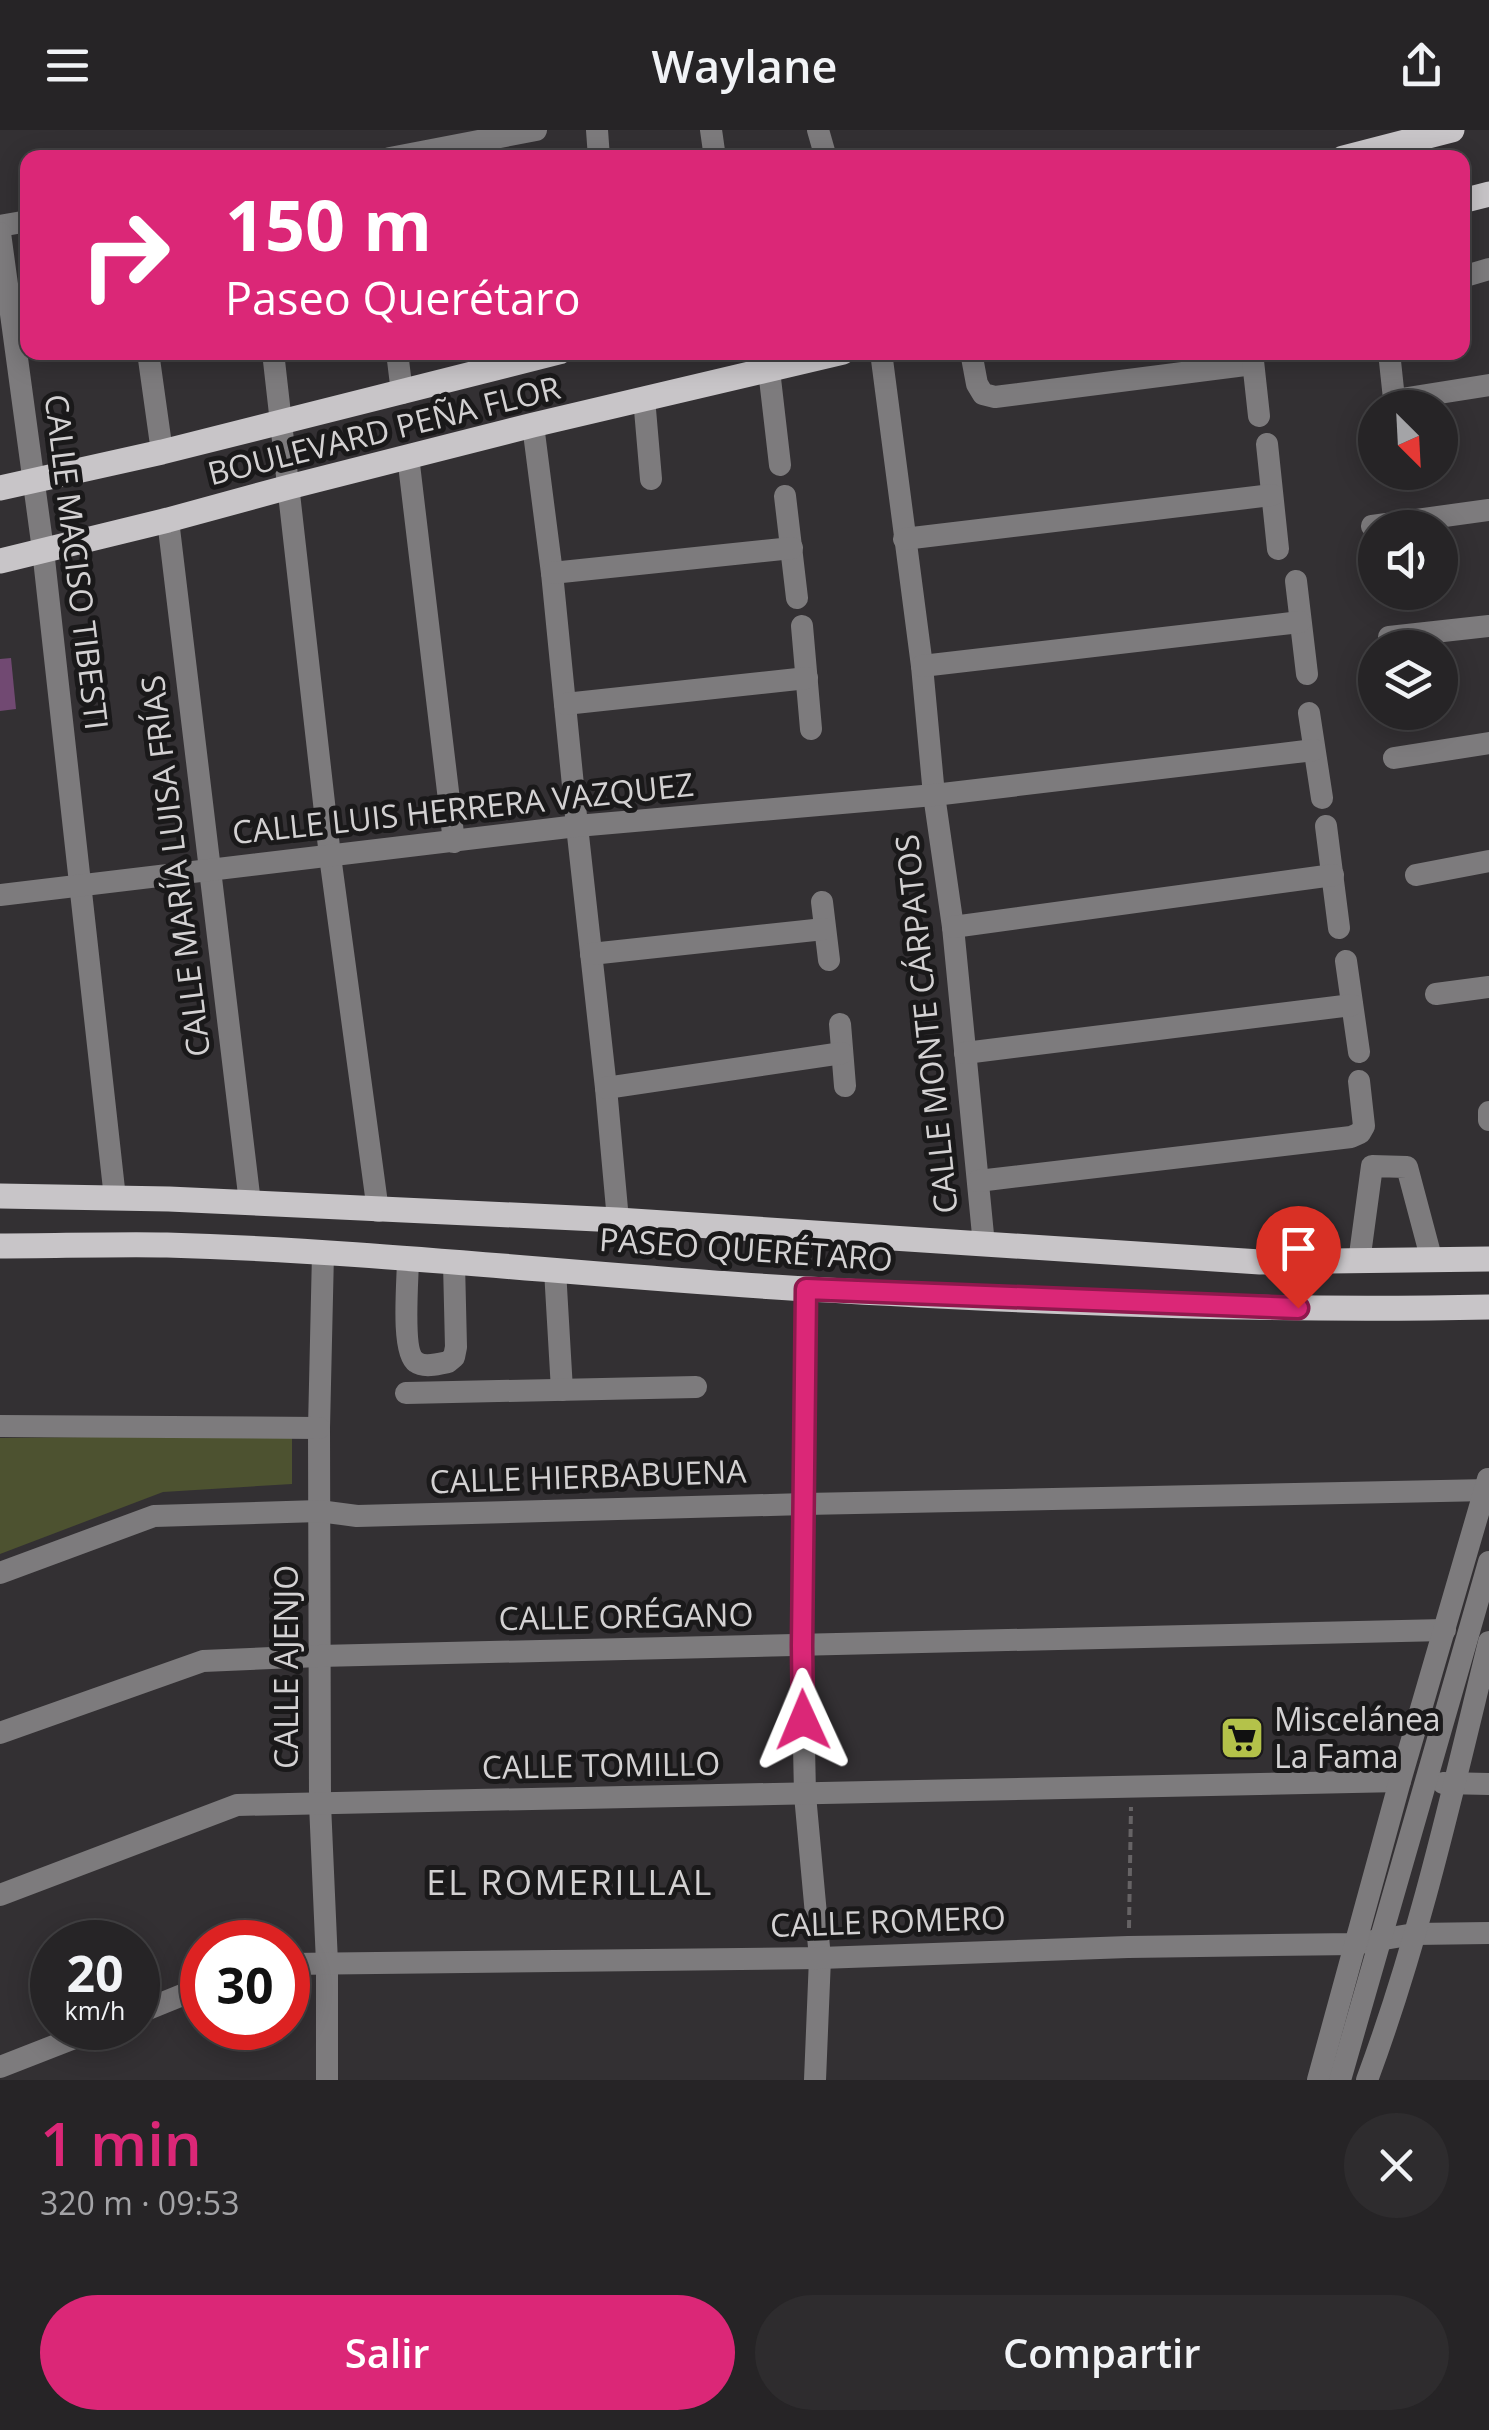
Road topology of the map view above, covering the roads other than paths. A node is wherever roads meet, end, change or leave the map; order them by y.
1 (536, 130) edge
2 (1452, 130) edge
3 (1403, 143) edge
4 (490, 148) edge
5 (1375, 150) edge
6 (0, 230) edge
7 (149, 360) edge
8 (274, 360) edge
9 (398, 360) edge
10 (506, 360) edge
11 (810, 360) edge
12 (882, 360) edge
13 (972, 360) edge
14 (1239, 360) edge
15 (1252, 360) edge
16 (1390, 360) edge
17 (769, 370) junction
18 (1489, 385) edge
19 (1393, 390) edge
20 (1458, 391) edge
21 (402, 392) junction
22 (644, 398) junction
23 (1259, 416) dead end
24 (281, 422) junction
25 (533, 425) junction
26 (1267, 444) dead end
27 (162, 452) junction
28 (408, 456) junction
29 (780, 465) dead end
30 (651, 478) dead end
31 (34, 480) junction
32 (290, 487) junction
33 (0, 488) edge
34 (1272, 495) junction
35 (785, 496) dead end
36 (1489, 510) edge
37 (1458, 514) edge
38 (168, 520) junction
39 (904, 539) junction
40 (792, 548) junction
41 (1278, 548) dead end
42 (43, 550) junction
43 (0, 560) edge
44 (552, 574) junction
45 (1296, 581) dead end
46 (798, 598) dead end
47 (1300, 622) junction
48 (802, 626) dead end
49 (1489, 626) edge
50 (1456, 630) edge
51 (922, 666) junction
52 (1307, 674) dead end
53 (806, 678) junction
54 (564, 704) junction
55 (1309, 713) dead end
56 (812, 729) dead end
57 (1489, 742) edge
58 (1314, 750) junction
59 (1394, 758) dead end
60 (934, 795) junction
61 (1322, 798) dead end
62 (576, 826) junction
63 (1326, 826) dead end
64 (454, 842) junction
65 (330, 856) junction
66 (1489, 861) edge
67 (209, 870) junction
68 (1333, 876) junction
69 (1416, 876) dead end
70 (82, 886) junction
71 (0, 895) edge
72 (822, 902) dead end
73 (953, 926) junction
74 (824, 928) junction
75 (1339, 928) dead end
76 (592, 954) junction
77 (829, 960) dead end
78 (1346, 961) dead end
79 (1489, 987) edge
80 (1436, 994) dead end
81 (1352, 1005) junction
82 (840, 1024) dead end
83 (1359, 1052) dead end
84 (842, 1053) junction
85 (965, 1053) junction
86 (1358, 1081) dead end
87 (845, 1086) dead end
88 (606, 1088) junction
89 (1489, 1112) edge
90 (1489, 1120) edge
91 (978, 1181) junction
92 (0, 1196) edge
93 (115, 1198) junction
94 (169, 1200) junction
95 (250, 1203) junction
96 (378, 1210) junction
97 (618, 1220) junction
98 (166, 1245) junction
99 (984, 1245) junction
100 (0, 1246) edge
101 (323, 1253) junction
102 (408, 1259) junction
103 (1489, 1259) edge
104 (1432, 1261) junction
105 (454, 1262) junction
106 (1359, 1262) junction
107 (555, 1270) junction
108 (806, 1289) junction
109 (1489, 1307) edge
110 (696, 1388) dead end
111 (562, 1390) junction
112 (406, 1392) dead end
113 (0, 1426) edge
114 (319, 1428) junction
115 (1488, 1485) edge
116 (804, 1504) junction
117 (320, 1511) junction
118 (1489, 1562) edge
119 (0, 1573) edge
120 (1445, 1630) junction
121 (1482, 1634) edge
122 (802, 1646) junction
123 (320, 1656) junction
124 (0, 1733) edge
125 (1400, 1781) junction
126 (1424, 1782) junction
127 (1454, 1784) junction
128 (1489, 1784) edge
129 (804, 1795) junction
130 (320, 1804) junction
131 (0, 1895) edge
132 (1414, 1934) junction
133 (1489, 1934) edge
134 (1381, 1940) junction
135 (1355, 1944) junction
136 (820, 1958) junction
137 (310, 1963) edge
138 (327, 1963) junction
139 (42, 2050) edge
140 (0, 2066) edge
141 (327, 2080) edge
142 (815, 2080) edge
143 (1318, 2080) edge
144 (1340, 2080) edge
145 (1367, 2080) edge

1 - 4 street
2 - 3 main road
3 - 5 main road
6 - 31 street, CALLE MACISO TIBESTI
7 - 27 street
8 - 24 street
9 - 21 street
10 - 21 main road, BOULEVARD PEÑA FLOR
11 - 17 main road, BOULEVARD PEÑA FLOR
12 - 39 street, CALLE MONTE CÁRPATOS
13 - 14 street
15 - 23 street
16 - 19 street
17 - 22 main road, BOULEVARD PEÑA FLOR
17 - 29 street
18 - 20 street
21 - 24 main road, BOULEVARD PEÑA FLOR
22 - 25 main road, BOULEVARD PEÑA FLOR
22 - 30 street
24 - 27 main road, BOULEVARD PEÑA FLOR
24 - 32 street
25 - 28 main road, BOULEVARD PEÑA FLOR
25 - 44 street
26 - 34 street
27 - 31 main road, BOULEVARD PEÑA FLOR
28 - 32 main road, BOULEVARD PEÑA FLOR
28 - 64 street
31 - 33 main road, BOULEVARD PEÑA FLOR
31 - 42 street, CALLE MACISO TIBESTI
32 - 38 main road, BOULEVARD PEÑA FLOR
32 - 65 street
34 - 39 street
34 - 41 street
35 - 40 street
36 - 37 street
38 - 42 main road, BOULEVARD PEÑA FLOR
38 - 67 street, CALLE MARÍA LUISA FRÍAS
39 - 51 street, CALLE MONTE CÁRPATOS
40 - 44 street
40 - 46 street
42 - 43 main road, BOULEVARD PEÑA FLOR
42 - 70 street, CALLE MACISO TIBESTI
44 - 54 street
45 - 47 street
47 - 51 street
47 - 52 street
48 - 53 street
49 - 50 street
51 - 60 street, CALLE MONTE CÁRPATOS
53 - 54 street
53 - 56 street
54 - 62 street
55 - 58 street
57 - 59 street
58 - 60 street, CALLE MONTE CÁRPATOS
58 - 61 street
60 - 62 street, CALLE LUIS HERRERA VAZQUEZ
60 - 73 street, CALLE MONTE CÁRPATOS
62 - 64 street, CALLE LUIS HERRERA VAZQUEZ
62 - 76 street
63 - 68 street
64 - 65 street, CALLE LUIS HERRERA VAZQUEZ
65 - 67 street, CALLE LUIS HERRERA VAZQUEZ
65 - 96 street
66 - 69 street
67 - 70 street, CALLE LUIS HERRERA VAZQUEZ
67 - 95 street, CALLE MARÍA LUISA FRÍAS
68 - 73 street
68 - 75 street
70 - 71 street, CALLE LUIS HERRERA VAZQUEZ
70 - 93 street, CALLE MACISO TIBESTI
72 - 74 street
73 - 85 street, CALLE MONTE CÁRPATOS
74 - 76 street
74 - 77 street
76 - 88 street
78 - 81 street
79 - 80 street
81 - 83 street
81 - 85 street
82 - 84 street
84 - 87 street
84 - 88 street
85 - 91 street, CALLE MONTE CÁRPATOS
86 - 91 street
88 - 97 street
89 - 90 street
91 - 99 street, CALLE MONTE CÁRPATOS
92 - 93 main road, PASEO QUERÉTARO
93 - 94 main road, PASEO QUERÉTARO
94 - 95 main road, PASEO QUERÉTARO
94 - 98 main road
95 - 96 main road, PASEO QUERÉTARO
96 - 97 main road, PASEO QUERÉTARO
97 - 99 main road, PASEO QUERÉTARO
98 - 100 main road, PASEO QUERÉTARO
98 - 101 main road, PASEO QUERÉTARO
99 - 106 main road, PASEO QUERÉTARO
101 - 102 main road, PASEO QUERÉTARO
101 - 114 street, CALLE AJENJO
102 - 105 main road, PASEO QUERÉTARO
102 - 105 street
103 - 104 main road, PASEO QUERÉTARO
104 - 106 main road, PASEO QUERÉTARO
104 - 106 street
105 - 107 main road, PASEO QUERÉTARO
107 - 108 main road, PASEO QUERÉTARO
107 - 111 street
108 - 109 main road, PASEO QUERÉTARO
108 - 116 street
110 - 111 street
111 - 112 street
113 - 114 street
114 - 117 street, CALLE AJENJO
115 - 116 street, CALLE HIERBABUENA
115 - 120 street
116 - 117 street, CALLE HIERBABUENA
116 - 122 street
117 - 119 street, CALLE HIERBABUENA
117 - 123 street, CALLE AJENJO
118 - 121 street
120 - 122 street, CALLE ORÉGANO
120 - 125 street
121 - 126 street
121 - 127 street
122 - 123 street, CALLE ORÉGANO
122 - 129 street
123 - 124 street, CALLE ORÉGANO
123 - 130 street, CALLE AJENJO
125 - 129 street, CALLE TOMILLO
125 - 135 street
126 - 127 street
126 - 134 street
127 - 128 street
127 - 132 street
129 - 130 street, CALLE TOMILLO
129 - 136 street
130 - 131 street, CALLE TOMILLO
130 - 138 street, CALLE AJENJO
132 - 133 street, CALLE ROMERO
132 - 134 street, CALLE ROMERO
132 - 145 street
134 - 135 street, CALLE ROMERO
134 - 144 street
135 - 136 street, CALLE ROMERO
135 - 143 street
136 - 138 street, CALLE ROMERO
136 - 142 street
137 - 138 street, CALLE ROMERO
138 - 141 street, CALLE AJENJO
139 - 140 street

